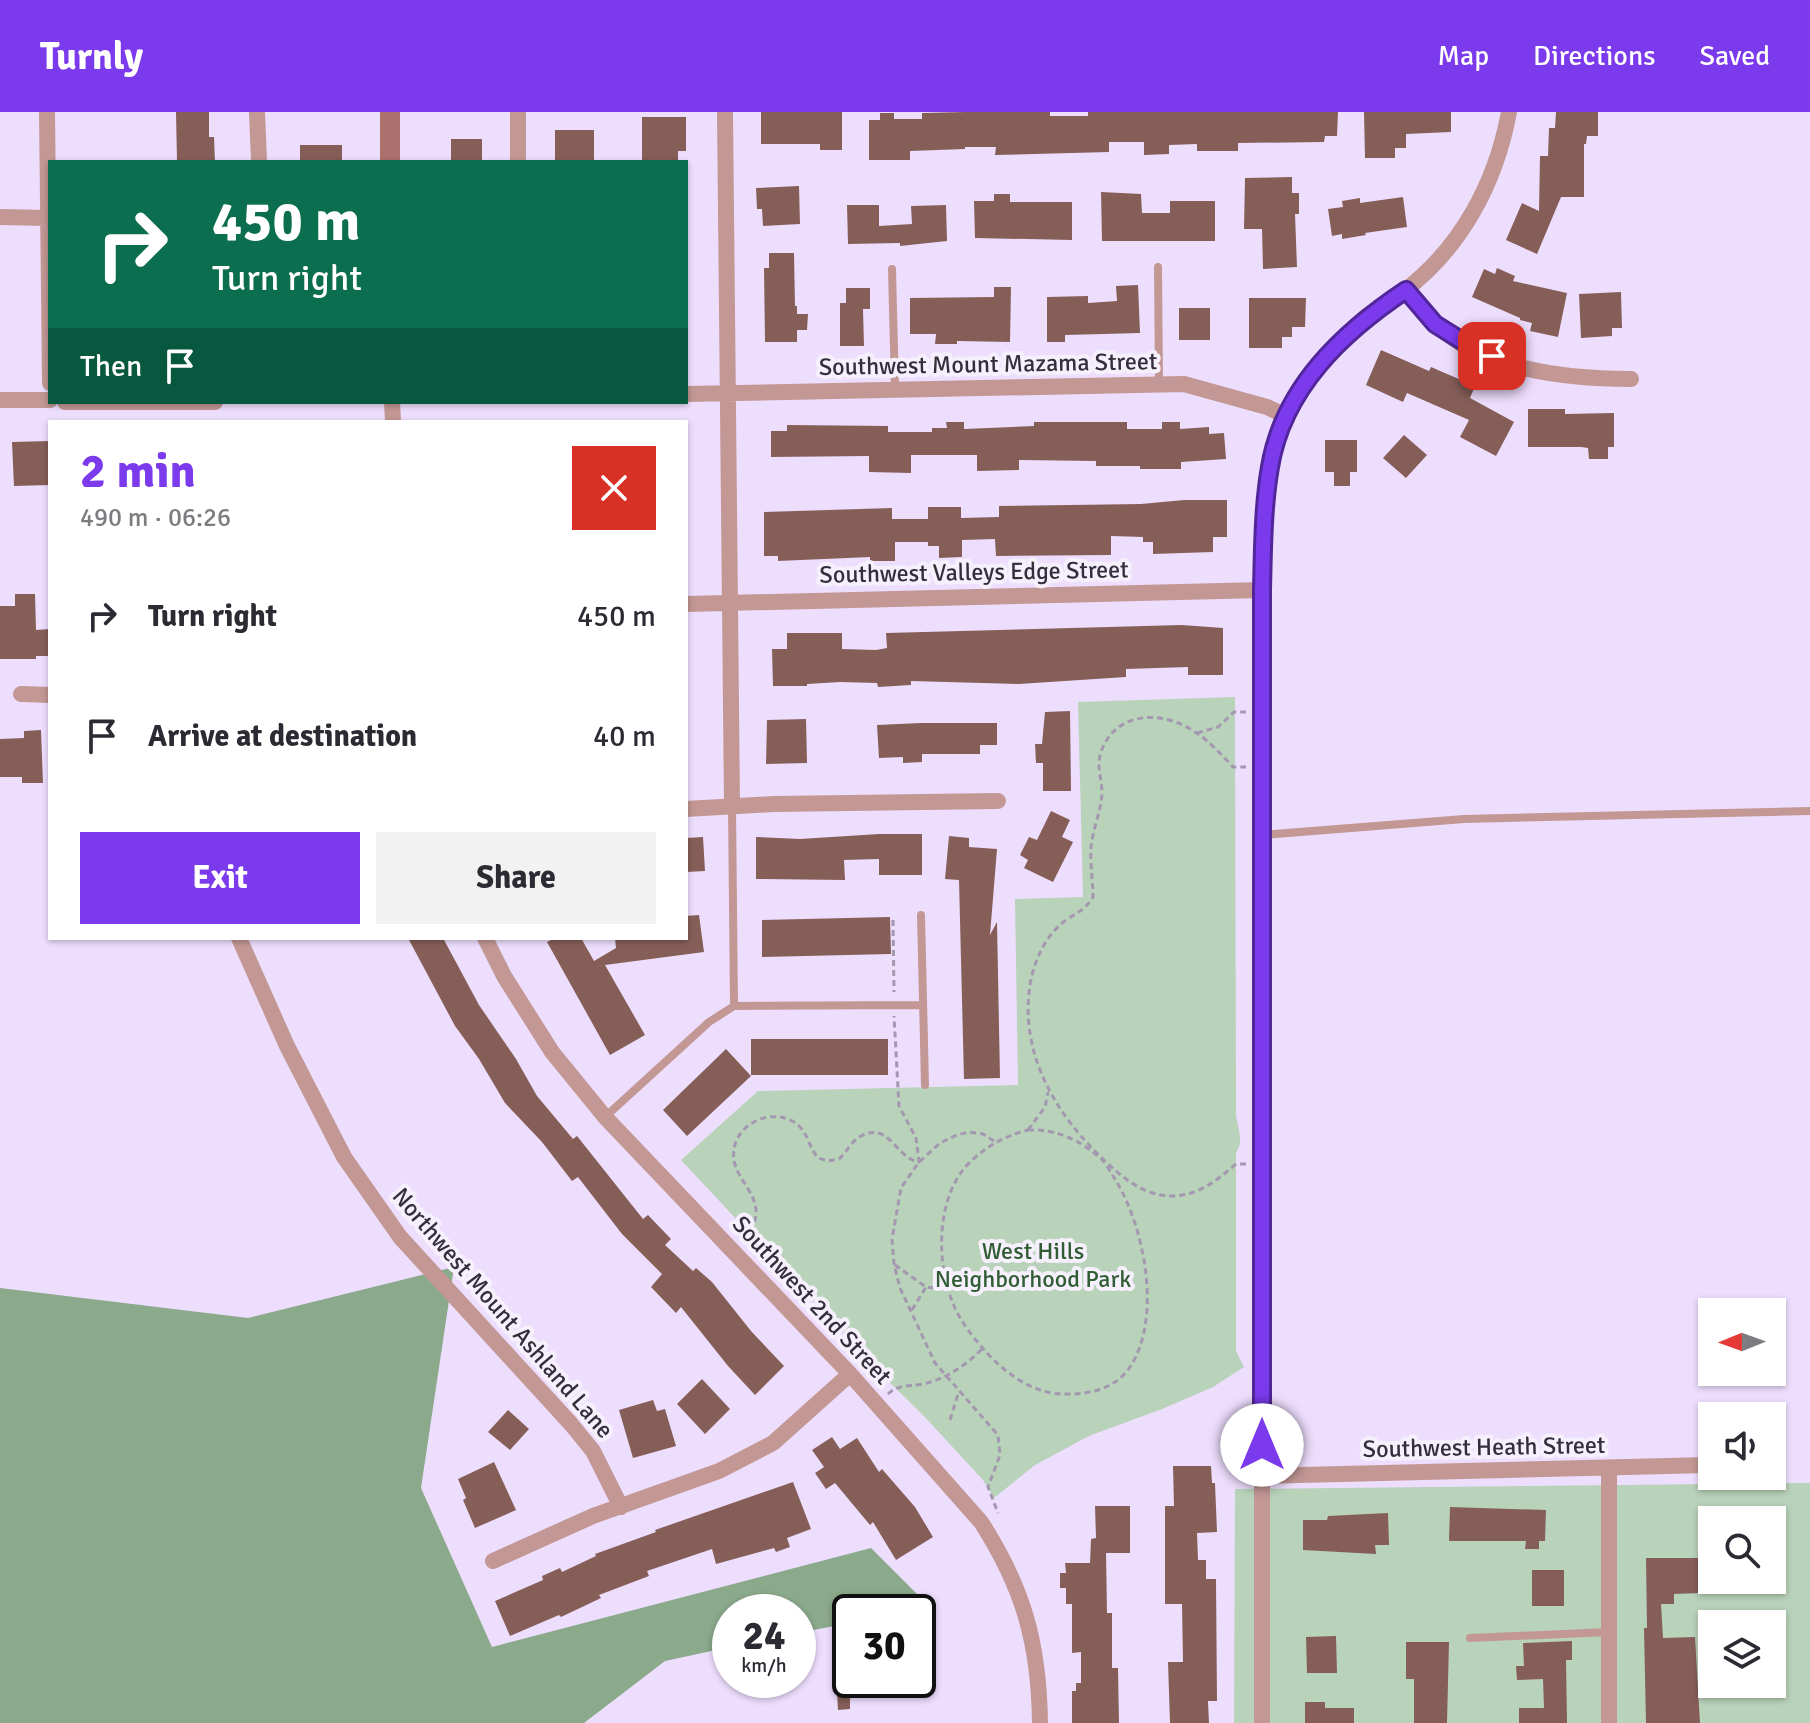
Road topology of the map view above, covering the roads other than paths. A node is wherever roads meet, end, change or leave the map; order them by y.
1 (47, 112) edge
2 (257, 112) edge
3 (390, 112) edge
4 (518, 112) edge
5 (725, 112) edge
6 (1509, 112) edge
7 (259, 160) edge
8 (390, 160) edge
9 (518, 160) edge
10 (0, 217) edge
11 (48, 218) edge
12 (1158, 267) dead end
13 (892, 269) dead end
14 (1406, 290) junction
15 (1631, 379) dead end
16 (1159, 385) junction
17 (895, 390) junction
18 (726, 393) junction
19 (688, 394) edge
20 (0, 400) edge
21 (48, 400) edge
22 (1286, 416) junction
23 (1262, 590) junction
24 (729, 601) junction
25 (688, 604) edge
26 (21, 694) dead end
27 (48, 695) edge
28 (998, 801) dead end
29 (732, 805) junction
30 (688, 809) edge
31 (1810, 811) edge
32 (1262, 835) junction
33 (921, 915) dead end
34 (240, 940) edge
35 (486, 940) edge
36 (923, 1005) junction
37 (734, 1006) junction
38 (925, 1085) dead end
39 (605, 1117) junction
40 (850, 1374) junction
41 (1698, 1465) edge
42 (1609, 1468) junction
43 (1262, 1476) junction
44 (621, 1507) junction
45 (493, 1561) dead end
46 (1609, 1632) junction
47 (1470, 1638) dead end
48 (1040, 1723) edge
49 (1262, 1723) edge
50 (1609, 1723) edge

1 - 11 street
2 - 7 street
3 - 8 street
4 - 9 street
5 - 18 street
6 - 14 street
10 - 11 street
12 - 16 lane
13 - 17 lane
14 - 15 street
14 - 22 street
16 - 17 street, Southwest Mount Mazama Street
16 - 22 street, Southwest Mount Mazama Street
17 - 18 street, Southwest Mount Mazama Street
18 - 19 street, Southwest Mount Mazama Street
18 - 24 street
20 - 21 street
22 - 23 street
23 - 24 street, Southwest Valleys Edge Street
23 - 32 street
24 - 25 street, Southwest Valleys Edge Street
24 - 29 street
26 - 27 street
28 - 29 street
29 - 30 street
29 - 37 lane
31 - 32 lane
32 - 43 street
33 - 36 lane
34 - 44 street, Northwest Mount Ashland Lane
35 - 39 street, Southwest 2nd Street
36 - 37 lane
36 - 38 lane
37 - 39 lane
39 - 40 street, Southwest 2nd Street
40 - 44 street
40 - 48 street, Southwest 2nd Street
41 - 42 street, Southwest Heath Street
42 - 43 street, Southwest Heath Street
42 - 46 street
43 - 49 street
44 - 45 street
46 - 47 lane
46 - 50 street

